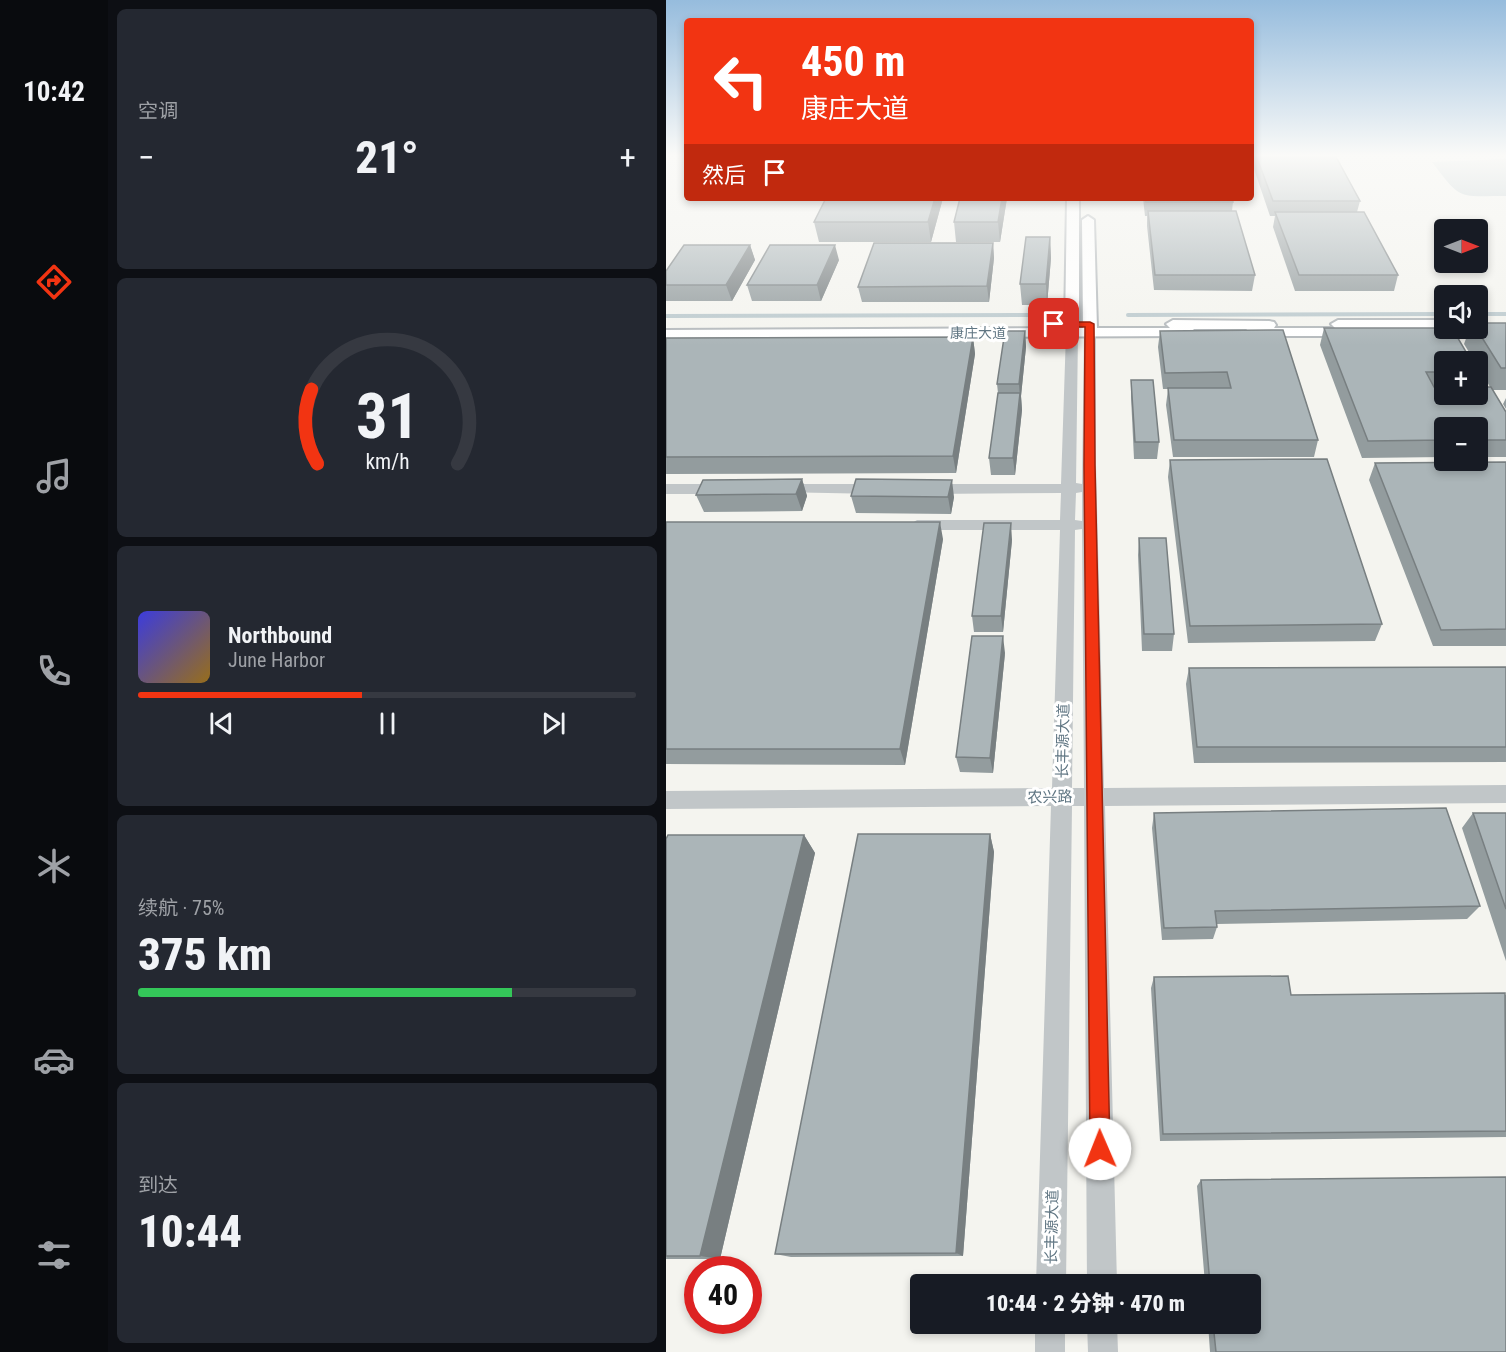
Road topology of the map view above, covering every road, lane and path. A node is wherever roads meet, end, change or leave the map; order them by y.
1 (1074, 218) edge
2 (1088, 218) edge
3 (1488, 323) edge
4 (1506, 323) edge
5 (1434, 324) edge
6 (666, 326) edge
7 (1081, 328) junction
8 (1506, 331) edge
9 (666, 334) edge
10 (1069, 488) junction
11 (1090, 488) junction
12 (666, 489) edge
13 (736, 489) edge
14 (770, 489) edge
15 (902, 525) edge
16 (1068, 525) junction
17 (1090, 525) junction
18 (1506, 794) edge
19 (1094, 797) junction
20 (1062, 798) junction
21 (666, 800) edge
22 (1051, 1274) edge
23 (1102, 1274) edge
24 (1050, 1334) edge
25 (1102, 1334) edge
26 (1050, 1352) edge
27 (1103, 1352) edge

1 - 7 main road, 长丰源大道
2 - 7 main road, 长丰源大道
3 - 4 main road
5 - 7 main road, 康庄大道
6 - 7 main road, 康庄大道
7 - 8 main road, 康庄大道
7 - 9 main road, 康庄大道
7 - 10 street, 长丰源大道
7 - 11 street, 长丰源大道
10 - 11 street
10 - 14 street
10 - 16 street, 长丰源大道
11 - 17 street, 长丰源大道
12 - 13 street
15 - 16 street
16 - 17 street
16 - 20 street, 长丰源大道
17 - 19 street, 长丰源大道
18 - 19 street, 农兴路
19 - 20 street, 农兴路
19 - 23 street, 长丰源大道
20 - 21 street, 农兴路
20 - 22 street, 长丰源大道
24 - 26 street
25 - 27 street

